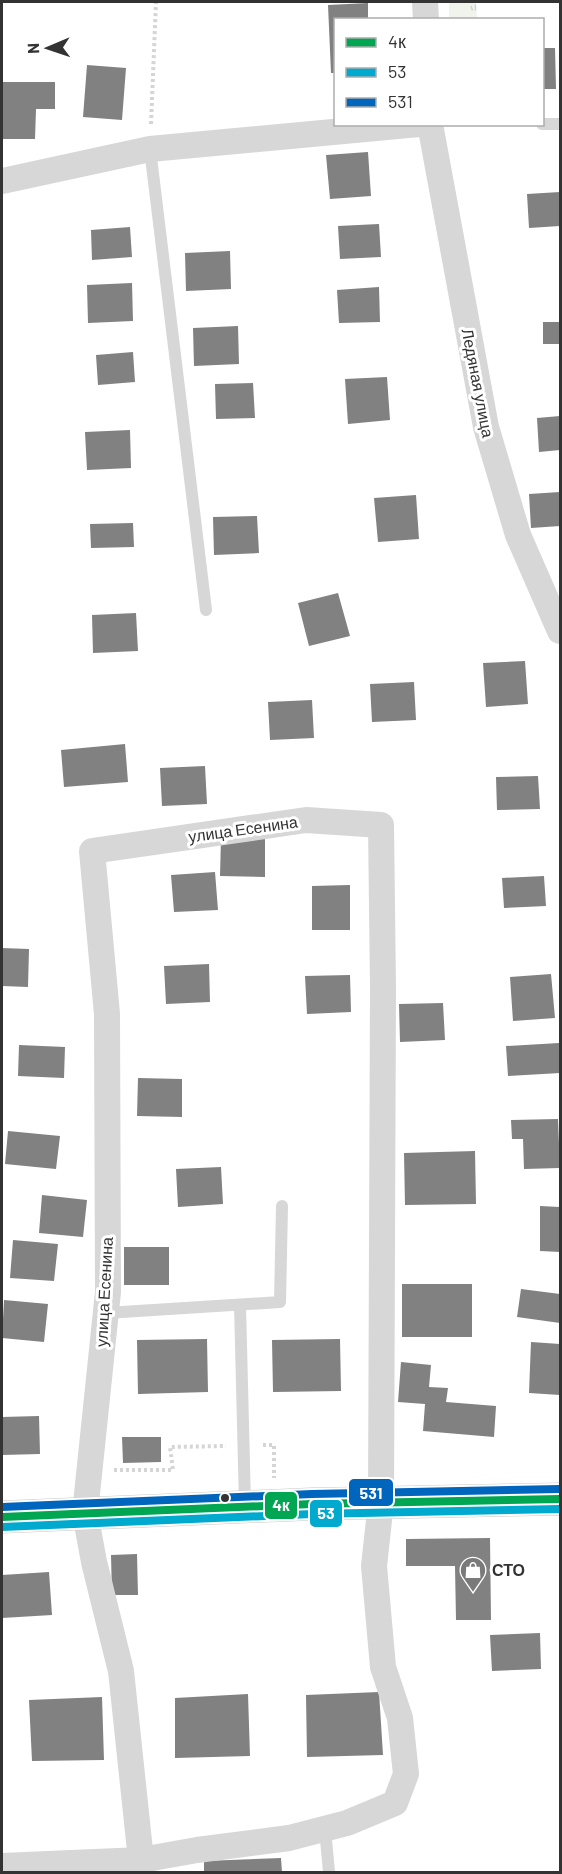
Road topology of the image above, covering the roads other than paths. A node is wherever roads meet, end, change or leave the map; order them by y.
1 (425, 2) edge
2 (426, 18) edge
3 (544, 124) edge
4 (561, 124) edge
5 (397, 126) edge
6 (430, 126) edge
7 (150, 149) junction
8 (2, 181) edge
9 (206, 610) dead end
10 (561, 631) edge
11 (282, 1206) dead end
12 (240, 1305) junction
13 (106, 1313) junction
14 (561, 1499) edge
15 (381, 1502) junction
16 (245, 1507) junction
17 (85, 1513) junction
18 (2, 1517) edge
19 (325, 1829) junction
20 (2, 1866) edge
21 (142, 1866) edge
22 (329, 1872) edge

1 - 2 street
3 - 4 lane
5 - 7 street
6 - 10 street, Ледяная улица
7 - 8 street
7 - 9 lane
11 - 12 lane
12 - 13 lane
12 - 16 lane
13 - 15 street, улица Есенина
13 - 17 street, улица Есенина
14 - 15 main road
15 - 16 main road
15 - 19 street
16 - 17 main road
17 - 18 main road
17 - 21 street, улица Есенина
19 - 21 street
19 - 22 lane
20 - 21 street

